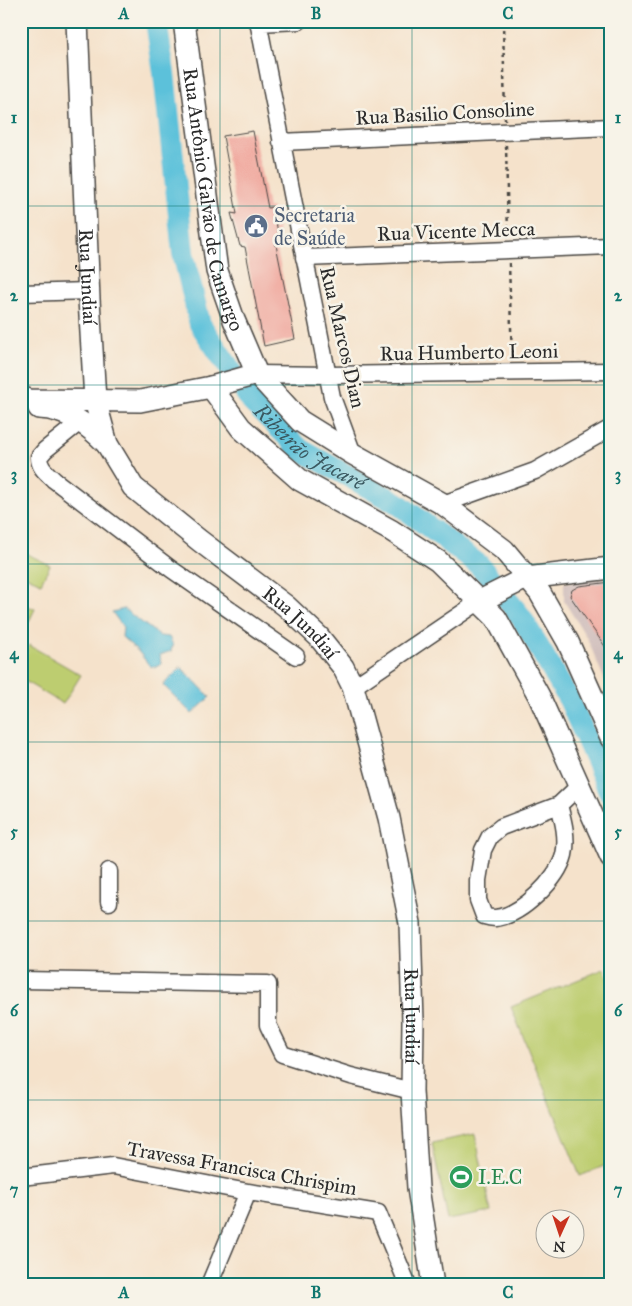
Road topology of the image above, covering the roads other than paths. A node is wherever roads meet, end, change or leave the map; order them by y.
1 (77, 21) edge
2 (184, 21) edge
3 (299, 21) edge
4 (258, 22) edge
5 (611, 127) edge
6 (281, 142) junction
7 (611, 246) edge
8 (304, 258) junction
9 (88, 291) junction
10 (21, 293) edge
11 (611, 371) edge
12 (328, 375) junction
13 (252, 376) junction
14 (215, 386) junction
15 (21, 398) edge
16 (95, 400) junction
17 (140, 401) junction
18 (21, 411) edge
19 (81, 421) junction
20 (611, 428) edge
21 (107, 444) junction
22 (352, 454) junction
23 (443, 504) junction
24 (611, 568) edge
25 (524, 580) junction
26 (484, 600) junction
27 (296, 656) dead end
28 (353, 687) junction
29 (611, 738) edge
30 (579, 786) junction
31 (559, 805) junction
32 (611, 857) edge
33 (109, 871) dead end
34 (109, 902) dead end
35 (21, 980) edge
36 (412, 1091) junction
37 (21, 1176) edge
38 (248, 1192) junction
39 (210, 1285) edge
40 (408, 1285) edge
41 (433, 1285) edge

1 - 9 main road, Rua Jundiaí
2 - 13 main road, Rua Antônio Galvão de Camargo
3 - 4 street
4 - 6 street, Rua Marcos Dian
5 - 6 street, Rua Basilio Consoline
6 - 8 street, Rua Marcos Dian
7 - 8 street, Rua Vicente Mecca
8 - 12 street, Rua Marcos Dian
9 - 10 street
9 - 16 main road, Rua Jundiaí
11 - 12 street, Rua Humberto Leoni
12 - 13 street, Rua Humberto Leoni
12 - 22 street, Rua Marcos Dian
13 - 14 main road
13 - 22 main road, Rua Antônio Galvão de Camargo
14 - 17 main road
14 - 26 main road
15 - 16 main road
16 - 17 main road
16 - 21 main road, Rua Jundiaí
17 - 21 main road
18 - 19 main road
19 - 21 main road
19 - 27 street
20 - 23 street
21 - 28 main road, Rua Jundiaí
22 - 23 main road, Rua Antônio Galvão de Camargo
23 - 25 main road, Rua Antônio Galvão de Camargo
24 - 25 main road
25 - 26 main road
25 - 29 main road, Rua Antônio Galvão de Camargo
26 - 28 street
26 - 30 main road
28 - 36 main road, Rua Jundiaí
30 - 31 street
30 - 32 main road
31 - 31 street
33 - 34 street
35 - 36 street
36 - 41 main road, Rua Jundiaí
37 - 38 street, Travessa Francisca Chrispim
38 - 39 street
38 - 40 street, Travessa Francisca Chrispim

